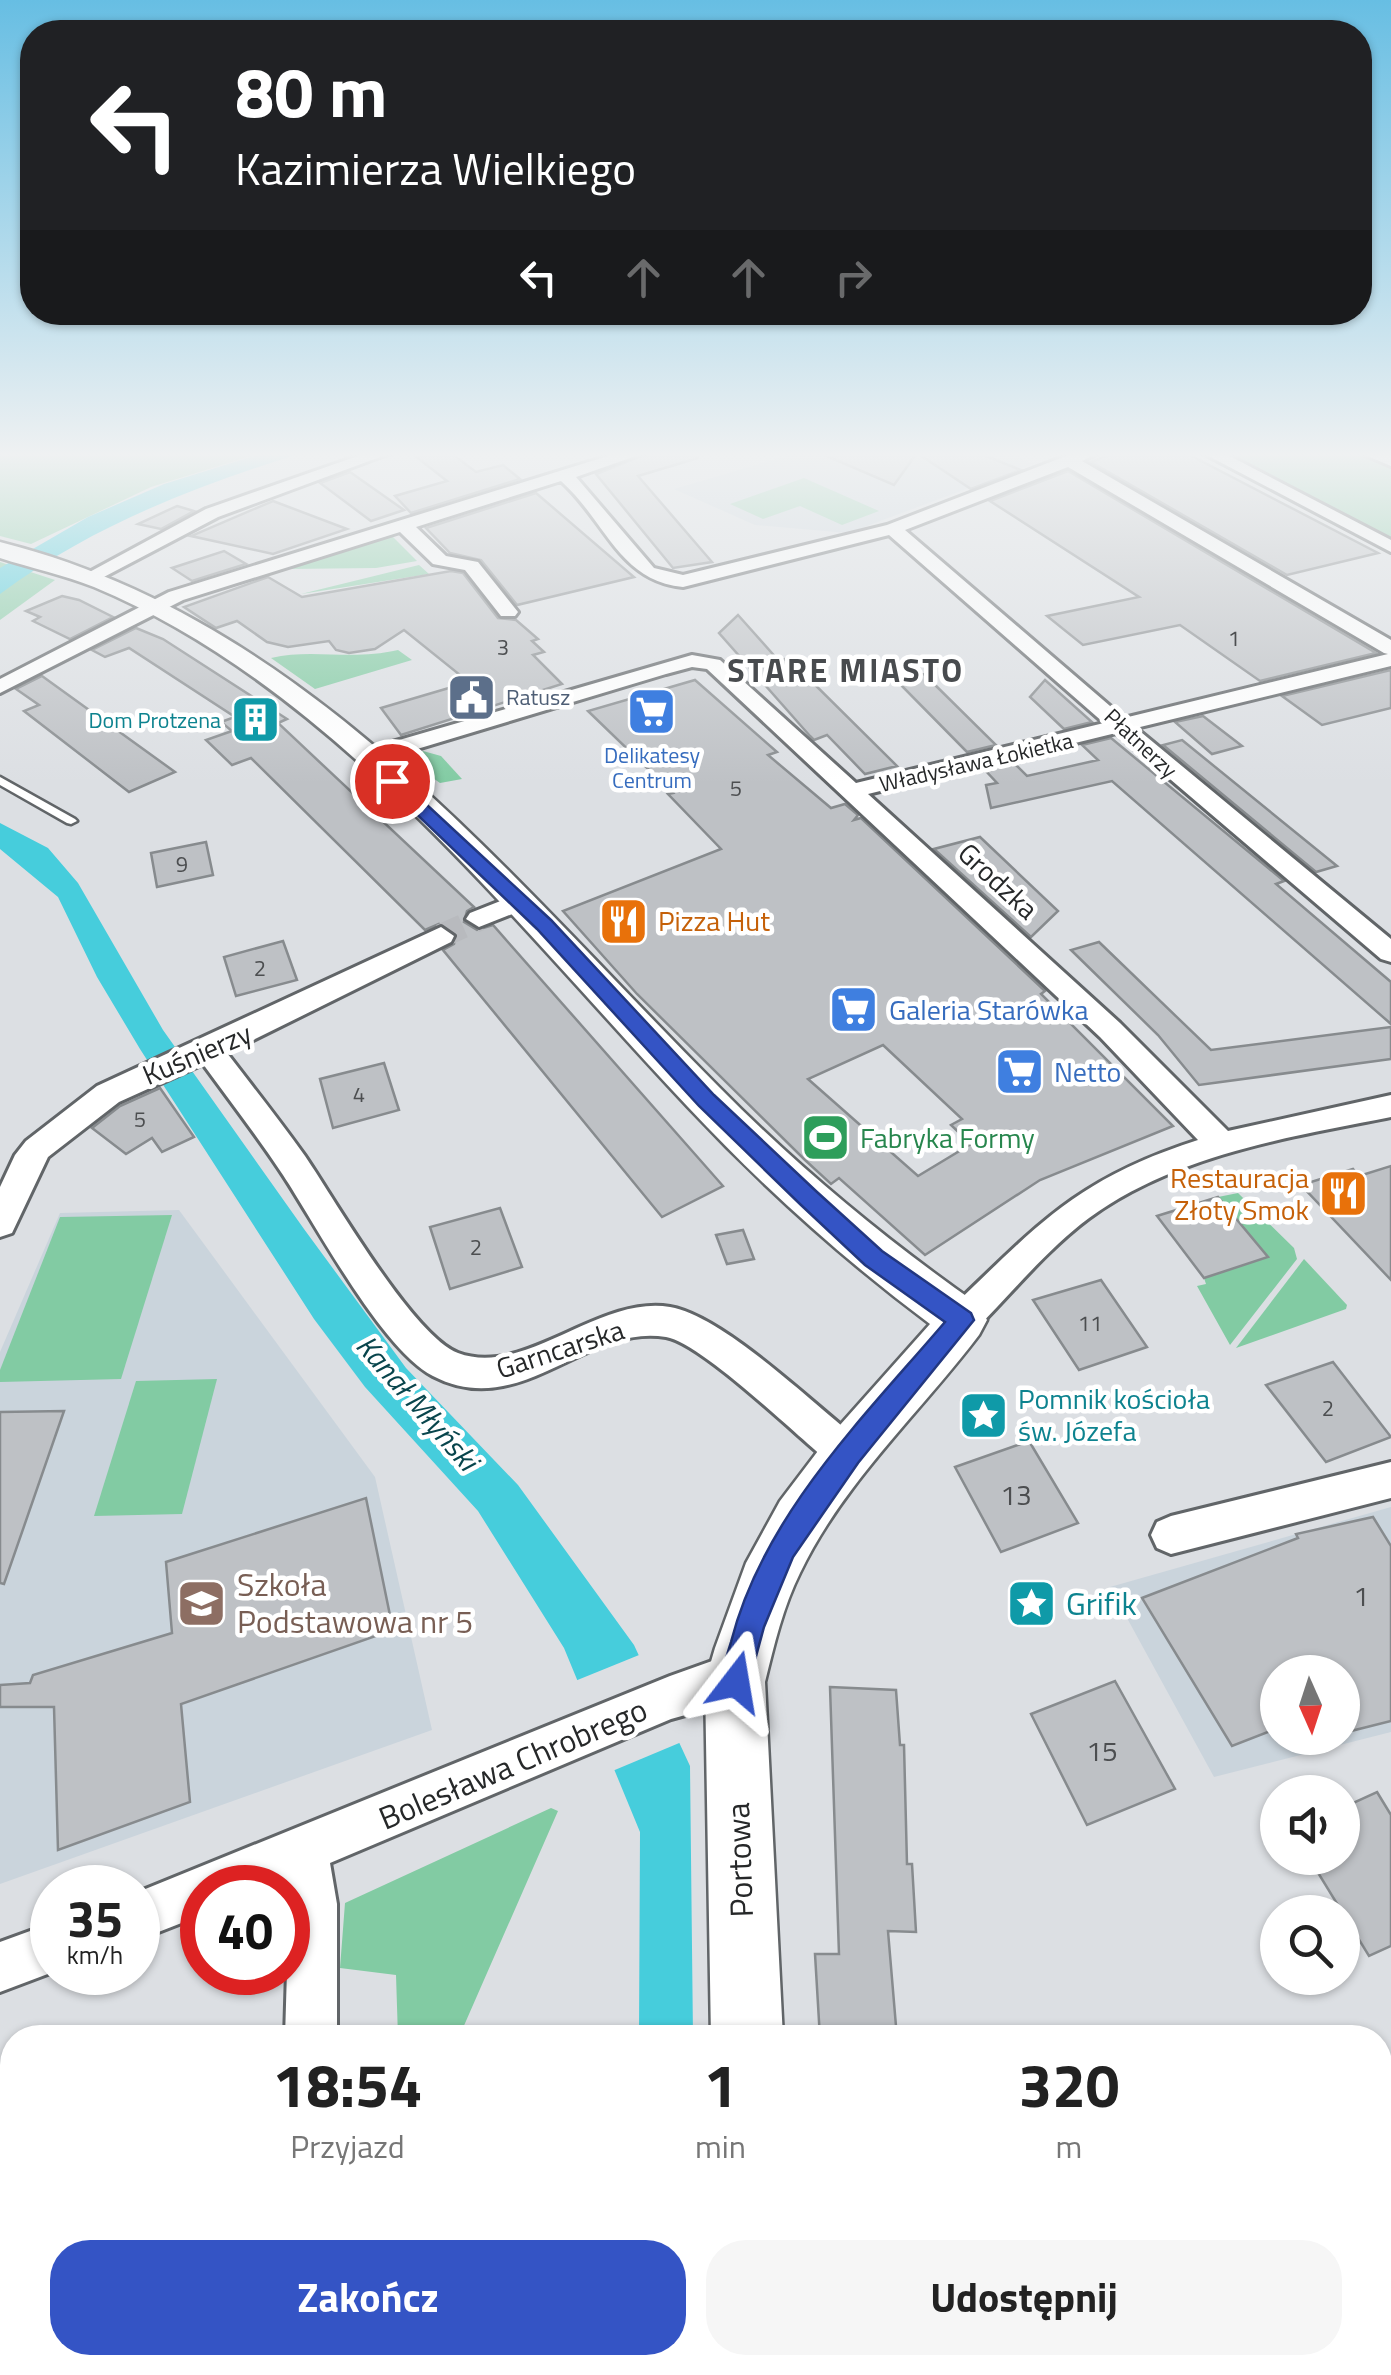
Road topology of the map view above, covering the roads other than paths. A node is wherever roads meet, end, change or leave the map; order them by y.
1 (49, 562) edge
2 (118, 562) edge
3 (281, 562) edge
4 (449, 562) edge
5 (640, 562) edge
6 (760, 562) edge
7 (932, 562) edge
8 (1242, 562) edge
9 (93, 575) junction
10 (156, 606) junction
11 (508, 612) dead end
12 (1391, 649) edge
13 (1391, 660) edge
14 (0, 686) edge
15 (1124, 728) junction
16 (366, 757) junction
17 (0, 780) edge
18 (852, 791) junction
19 (71, 822) dead end
20 (441, 936) tunnel mouth
21 (1391, 953) edge
22 (200, 1052) junction
23 (1391, 1106) edge
24 (1222, 1145) junction
25 (10, 1176) edge
26 (0, 1224) edge
27 (962, 1320) junction
28 (848, 1454) junction
29 (1391, 1480) edge
30 (1171, 1534) dead end
31 (736, 1682) junction
32 (304, 1851) junction
33 (269, 1865) edge
34 (30, 1956) edge
35 (0, 1967) edge
36 (311, 2025) edge
37 (746, 2025) edge

1 - 9 street
2 - 9 street
3 - 10 street
4 - 11 street
5 - 6 street
7 - 15 street, Płatnerzy
8 - 12 street
9 - 10 street
10 - 14 street
10 - 16 street
13 - 15 street, Władysława Łokietka
15 - 18 street, Władysława Łokietka
15 - 21 street, Płatnerzy
16 - 18 street, Grodzka
16 - 27 street
17 - 19 lane
18 - 24 street, Grodzka
20 - 22 street, Kuśnierzy
22 - 25 street, Kuśnierzy
22 - 28 street, Garncarska
23 - 24 street
24 - 27 street
25 - 26 street, Kuśnierzy
27 - 28 street
28 - 31 street
29 - 30 street
31 - 32 street, Bolesława Chrobrego
31 - 37 street, Portowa
32 - 33 street, Bolesława Chrobrego
32 - 36 street
34 - 35 street

